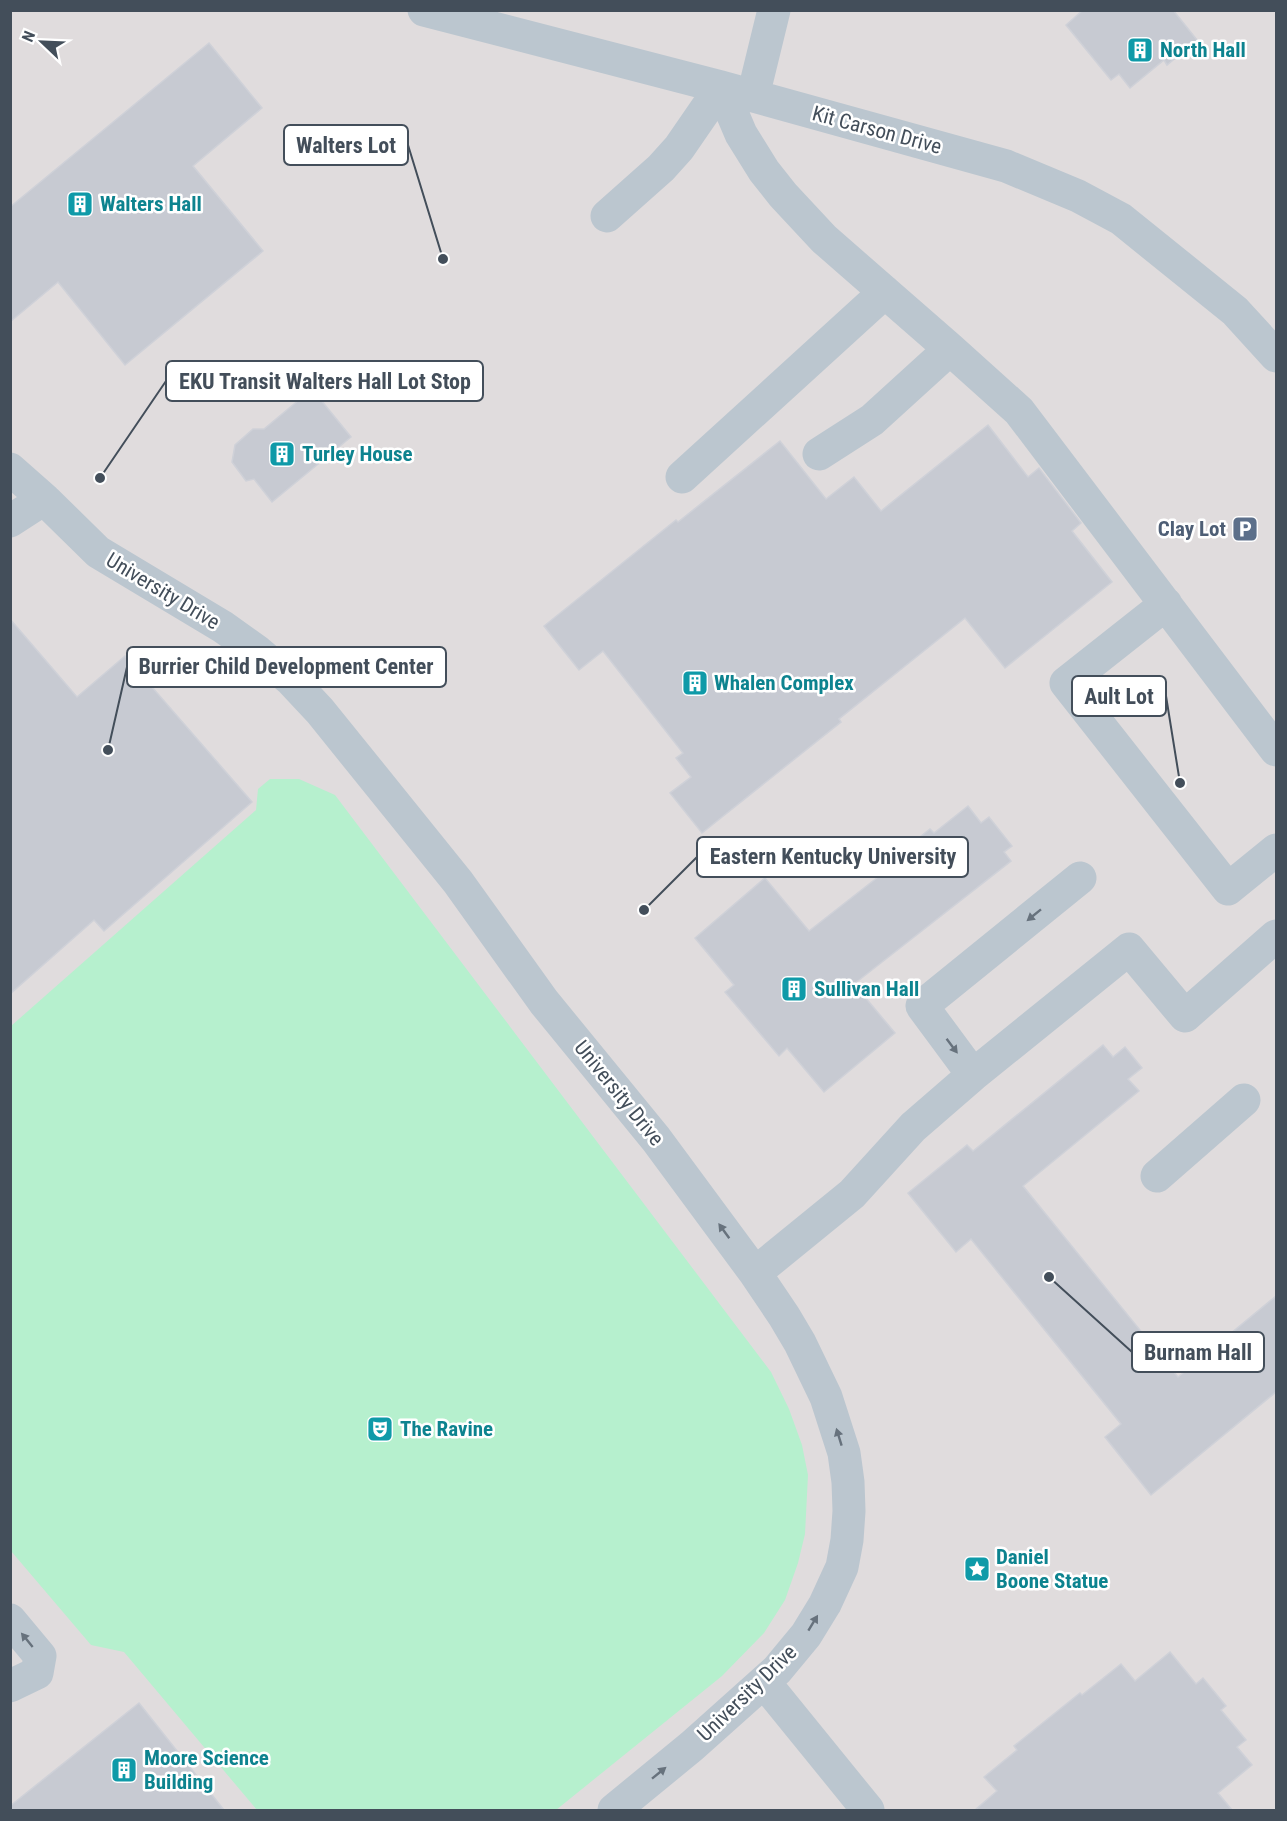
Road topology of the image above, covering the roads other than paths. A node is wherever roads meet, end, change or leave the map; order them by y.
1 (424, 10) edge
2 (774, 10) edge
3 (721, 87) junction
4 (753, 96) junction
5 (607, 216) dead end
6 (885, 292) junction
7 (950, 349) junction
8 (1276, 356) edge
9 (819, 454) dead end
10 (12, 473) edge
11 (682, 477) dead end
12 (44, 499) junction
13 (10, 521) edge
14 (1166, 604) junction
15 (1276, 750) edge
16 (1276, 850) edge
17 (1080, 878) dead end
18 (1276, 936) edge
19 (973, 1075) junction
20 (1244, 1100) dead end
21 (1157, 1176) dead end
22 (755, 1274) junction
23 (10, 1620) edge
24 (764, 1682) junction
25 (10, 1686) edge
26 (614, 1810) edge
27 (868, 1810) edge

1 - 3 street, Kit Carson Drive
2 - 4 street
3 - 4 street, Kit Carson Drive
3 - 5 street
3 - 6 street
4 - 8 street, Kit Carson Drive
6 - 7 street
6 - 11 street
7 - 9 street
7 - 14 street
10 - 12 street, University Drive
12 - 13 street
22 -> 12 street, University Drive
14 - 15 street
14 - 16 street
17 -> 19 street
18 - 19 street
19 - 22 street
20 - 21 street
24 -> 22 street, University Drive
25 -> 23 street
26 -> 24 street, University Drive
24 - 27 street

